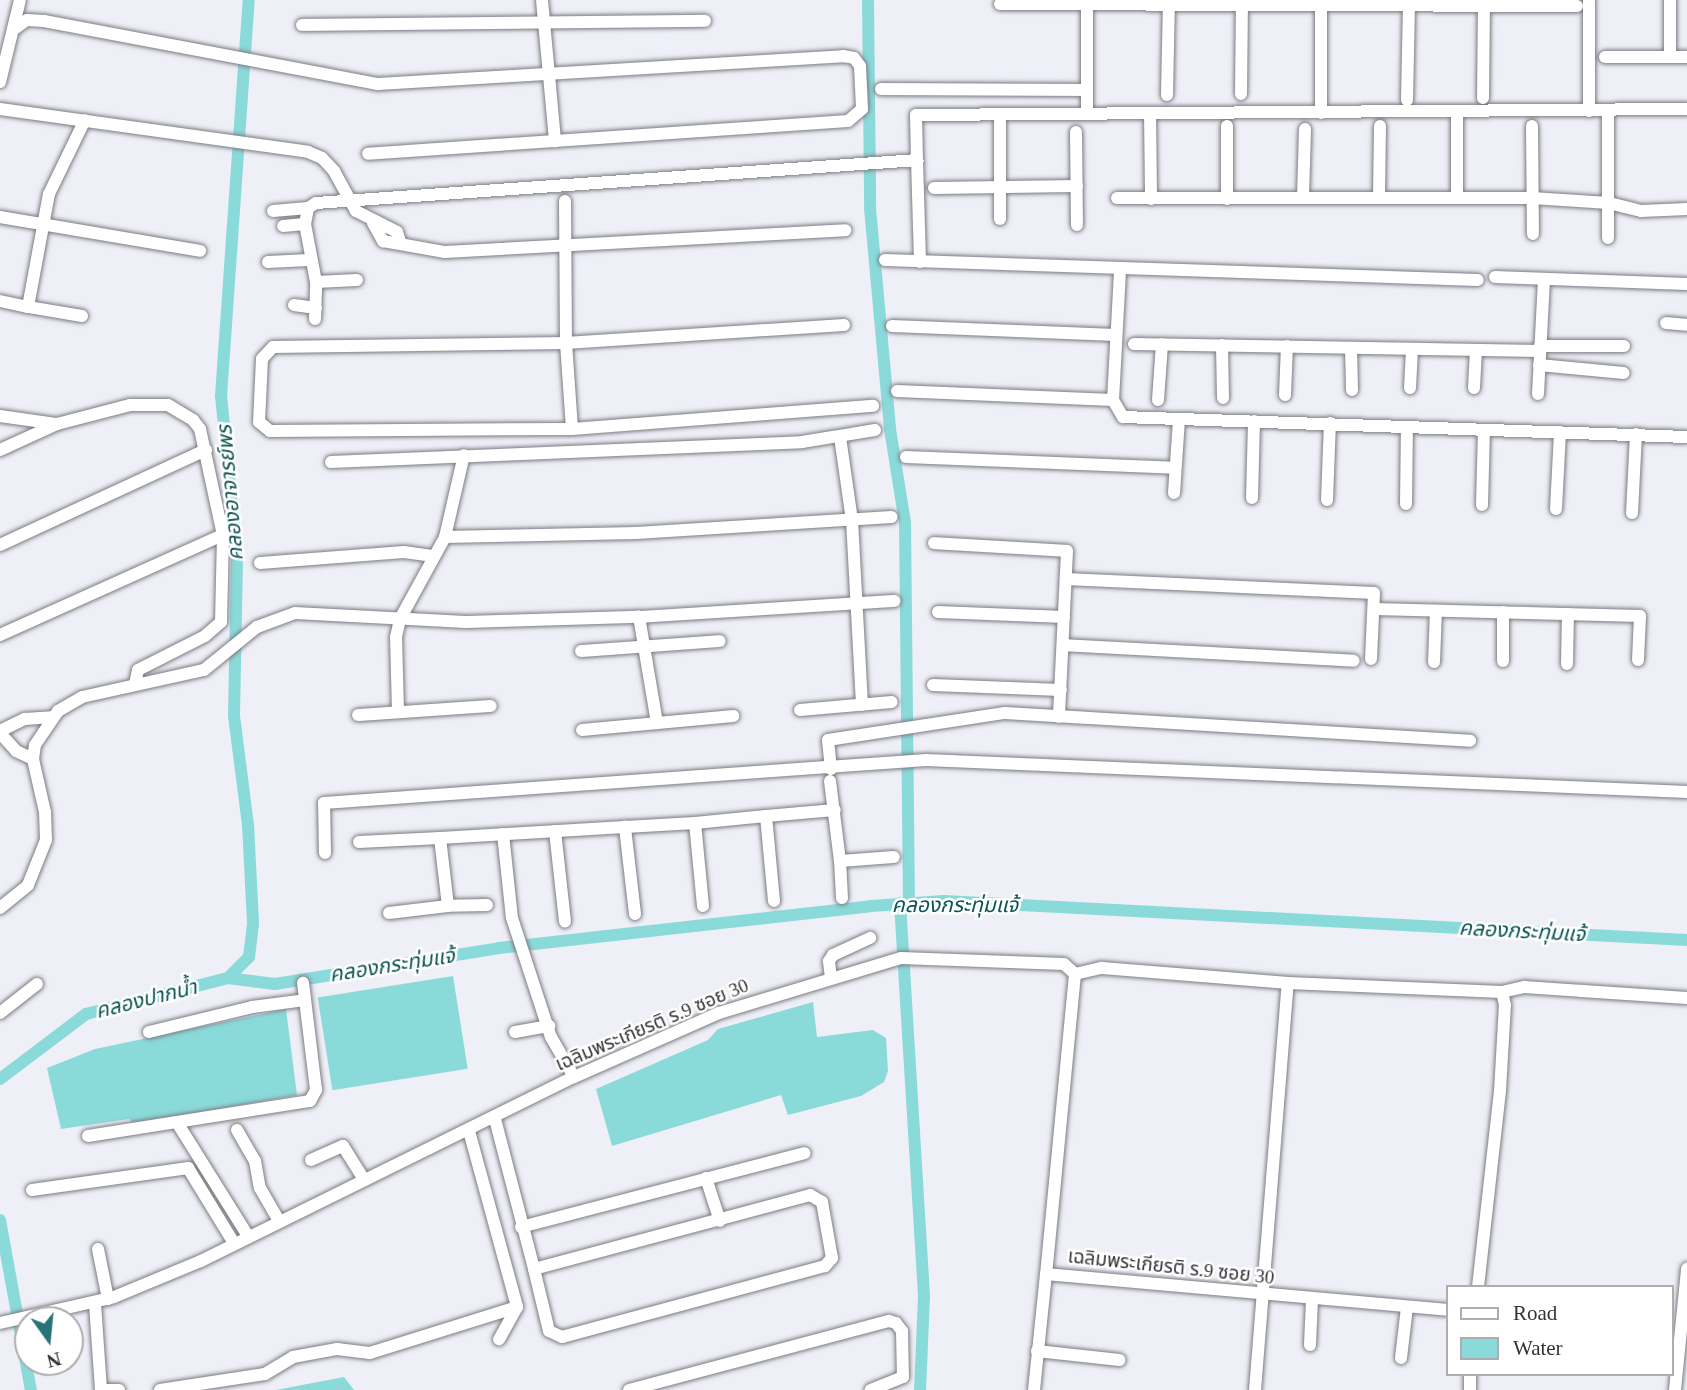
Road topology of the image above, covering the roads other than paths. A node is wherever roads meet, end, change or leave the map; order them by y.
1 (20, 0) edge
2 (542, 0) edge
3 (1589, 0) edge
4 (1670, 0) edge
5 (1030, 2) edge
6 (1096, 3) edge
7 (1169, 3) edge
8 (1242, 3) edge
9 (1321, 3) edge
10 (1000, 4) dead end
11 (1577, 6) dead end
12 (1484, 7) junction
13 (1409, 8) junction
14 (705, 21) dead end
15 (543, 23) junction
16 (302, 26) dead end
17 (13, 30) junction
18 (1605, 57) dead end
19 (1670, 57) junction
20 (1687, 57) edge
21 (549, 74) junction
22 (0, 82) edge
23 (881, 89) dead end
24 (1087, 90) junction
25 (1241, 94) dead end
26 (1167, 95) dead end
27 (1483, 98) dead end
28 (1407, 100) dead end
29 (0, 109) edge
30 (1687, 109) edge
31 (1608, 110) junction
32 (1589, 111) junction
33 (1087, 113) junction
34 (1150, 113) junction
35 (1321, 113) junction
36 (1457, 113) junction
37 (1000, 115) junction
38 (85, 120) junction
39 (1227, 126) dead end
40 (1380, 126) dead end
41 (1532, 126) dead end
42 (1305, 129) dead end
43 (1076, 132) dead end
44 (555, 141) junction
45 (368, 154) dead end
46 (917, 160) junction
47 (1077, 186) junction
48 (934, 188) dead end
49 (1000, 188) junction
50 (1303, 197) junction
51 (1379, 197) junction
52 (1117, 198) dead end
53 (1457, 198) junction
54 (1532, 198) junction
55 (349, 199) junction
56 (1151, 199) junction
57 (1227, 199) junction
58 (565, 201) dead end
59 (1609, 203) junction
60 (308, 208) junction
61 (1687, 209) edge
62 (273, 211) dead end
63 (0, 217) edge
64 (1000, 219) dead end
65 (305, 223) junction
66 (1077, 225) dead end
67 (44, 226) junction
68 (283, 226) dead end
69 (845, 230) dead end
70 (1533, 234) dead end
71 (1608, 238) dead end
72 (566, 248) junction
73 (200, 251) dead end
74 (309, 260) junction
75 (886, 260) dead end
76 (920, 261) junction
77 (268, 262) dead end
78 (1120, 271) junction
79 (1495, 277) dead end
80 (1544, 279) junction
81 (357, 280) dead end
82 (1478, 280) dead end
83 (316, 282) junction
84 (1687, 284) edge
85 (0, 301) edge
86 (294, 305) dead end
87 (28, 307) junction
88 (82, 316) dead end
89 (1666, 323) dead end
90 (1687, 325) edge
91 (844, 326) dead end
92 (892, 326) dead end
93 (1116, 335) junction
94 (566, 343) junction
95 (1135, 344) dead end
96 (1162, 344) junction
97 (1222, 345) junction
98 (1287, 346) junction
99 (1624, 346) dead end
100 (1351, 348) junction
101 (1412, 349) junction
102 (1476, 350) junction
103 (1540, 354) junction
104 (1623, 373) dead end
105 (1410, 388) dead end
106 (1474, 388) dead end
107 (1352, 390) dead end
108 (897, 391) dead end
109 (1538, 394) dead end
110 (1286, 395) dead end
111 (1223, 398) dead end
112 (1113, 400) junction
113 (1158, 400) dead end
114 (873, 407) dead end
115 (0, 416) edge
116 (1178, 419) junction
117 (1254, 421) junction
118 (57, 424) junction
119 (1329, 424) junction
120 (1407, 427) junction
121 (572, 429) junction
122 (875, 430) dead end
123 (1484, 430) junction
124 (1560, 432) junction
125 (1636, 434) junction
126 (840, 437) junction
127 (1687, 437) edge
128 (0, 450) edge
129 (206, 450) junction
130 (464, 455) junction
131 (906, 457) dead end
132 (331, 462) dead end
133 (1175, 468) junction
134 (1174, 493) dead end
135 (1252, 498) dead end
136 (1327, 500) dead end
137 (1406, 503) dead end
138 (1482, 505) dead end
139 (1556, 509) dead end
140 (1632, 513) dead end
141 (891, 517) dead end
142 (852, 520) junction
143 (223, 535) junction
144 (445, 537) junction
145 (934, 543) dead end
146 (0, 545) edge
147 (435, 556) junction
148 (260, 563) dead end
149 (1066, 579) junction
150 (895, 601) dead end
151 (856, 602) junction
152 (1374, 609) junction
153 (1436, 611) junction
154 (938, 612) dead end
155 (1503, 612) junction
156 (1568, 614) junction
157 (639, 617) junction
158 (1064, 617) junction
159 (400, 619) junction
160 (0, 635) edge
161 (720, 641) dead end
162 (1063, 645) junction
163 (644, 647) junction
164 (581, 651) dead end
165 (1371, 659) dead end
166 (1638, 660) dead end
167 (1503, 661) dead end
168 (1354, 662) dead end
169 (1434, 662) dead end
170 (1567, 664) dead end
171 (135, 684) junction
172 (933, 685) dead end
173 (1060, 690) junction
174 (892, 702) dead end
175 (862, 705) junction
176 (491, 706) dead end
177 (800, 710) dead end
178 (398, 712) junction
179 (358, 715) dead end
180 (733, 716) dead end
181 (1059, 716) junction
182 (52, 717) junction
183 (657, 723) junction
184 (582, 730) dead end
185 (0, 732) edge
186 (1469, 741) dead end
187 (33, 759) junction
188 (830, 775) junction
189 (1687, 792) edge
190 (835, 810) junction
191 (766, 816) junction
192 (695, 823) junction
193 (625, 827) junction
194 (555, 831) junction
195 (503, 834) junction
196 (440, 838) junction
197 (359, 842) dead end
198 (325, 853) dead end
199 (894, 857) dead end
200 (840, 861) junction
201 (842, 898) dead end
202 (774, 901) dead end
203 (487, 905) dead end
204 (448, 906) junction
205 (703, 906) dead end
206 (0, 908) edge
207 (389, 913) dead end
208 (635, 914) dead end
209 (565, 921) dead end
210 (870, 938) dead end
211 (1075, 974) junction
212 (831, 978) junction
213 (303, 983) dead end
214 (1289, 983) junction
215 (37, 984) dead end
216 (1502, 992) junction
217 (1687, 998) edge
218 (305, 1000) junction
219 (0, 1013) edge
220 (549, 1026) junction
221 (149, 1032) dead end
222 (515, 1032) dead end
223 (574, 1077) junction
224 (495, 1119) junction
225 (178, 1124) junction
226 (237, 1130) dead end
227 (469, 1131) junction
228 (88, 1136) dead end
229 (805, 1153) dead end
230 (311, 1160) dead end
231 (706, 1178) junction
232 (364, 1180) junction
233 (32, 1189) dead end
234 (720, 1221) junction
235 (280, 1222) junction
236 (521, 1227) junction
237 (248, 1236) junction
238 (234, 1243) junction
239 (98, 1249) dead end
240 (534, 1269) junction
241 (1687, 1269) edge
242 (1046, 1274) junction
243 (1478, 1285) edge
244 (1263, 1295) junction
245 (108, 1299) junction
246 (1312, 1300) junction
247 (94, 1304) junction
248 (517, 1307) junction
249 (1407, 1307) junction
250 (1446, 1310) edge
251 (6, 1320) edge
252 (1679, 1335) edge
253 (499, 1339) dead end
254 (1310, 1345) dead end
255 (1037, 1351) junction
256 (1401, 1358) dead end
257 (1120, 1360) dead end
258 (101, 1390) edge
259 (118, 1390) edge
260 (160, 1390) edge
261 (629, 1390) edge
262 (870, 1390) edge
263 (1034, 1390) edge
264 (1255, 1390) edge
265 (1675, 1390) edge

1 - 17 street
2 - 15 street
3 - 32 street
4 - 19 street
5 - 6 street
5 - 10 street
6 - 7 street
6 - 24 street
7 - 8 street
7 - 26 street
8 - 9 street
8 - 25 street
9 - 13 street
9 - 35 street
11 - 12 street
12 - 13 street
12 - 27 street
13 - 28 street
14 - 15 street
15 - 16 street
15 - 21 street
17 - 21 street
17 - 22 street
18 - 19 street
19 - 20 street
21 - 44 street
21 - 44 street
23 - 24 street
24 - 33 street
29 - 38 street
30 - 31 street
31 - 32 street
31 - 59 street
32 - 36 street
33 - 34 street
33 - 37 street
34 - 35 street
34 - 56 street
35 - 36 street
36 - 53 street
37 - 46 street
37 - 49 street
38 - 55 street
38 - 67 street
39 - 57 street
40 - 51 street
41 - 54 street
42 - 50 street
43 - 47 street
44 - 45 street
46 - 55 street
46 - 76 street
47 - 49 street
47 - 66 street
48 - 49 street
49 - 64 street
50 - 51 street
50 - 57 street
51 - 53 street
52 - 56 street
53 - 54 street
54 - 59 street
54 - 70 street
55 - 60 street
55 - 72 street
56 - 57 street
58 - 72 street
59 - 61 street
59 - 71 street
60 - 62 street
60 - 65 street
63 - 67 street
65 - 68 street
65 - 74 street
67 - 73 street
67 - 87 street
69 - 72 street
72 - 94 street
74 - 77 street
74 - 83 street
75 - 76 street
76 - 78 street
78 - 82 street
78 - 93 street
79 - 80 street
80 - 84 street
80 - 103 street
81 - 83 street
83 - 86 street
85 - 87 street
87 - 88 street
89 - 90 street
91 - 94 street
92 - 93 street
93 - 112 street
94 - 121 street
94 - 121 street
95 - 96 street
96 - 97 street
96 - 113 street
97 - 98 street
97 - 111 street
98 - 100 street
98 - 110 street
99 - 103 street
100 - 101 street
100 - 107 street
101 - 102 street
101 - 105 street
102 - 103 street
102 - 106 street
103 - 104 street
103 - 109 street
108 - 112 street
112 - 116 street
114 - 121 street
115 - 118 street
116 - 117 street
116 - 133 street
117 - 119 street
117 - 135 street
118 - 128 street
118 - 129 street
119 - 120 street
119 - 136 street
120 - 123 street
120 - 137 street
122 - 126 street
123 - 124 street
123 - 138 street
124 - 125 street
124 - 139 street
125 - 127 street
125 - 140 street
126 - 130 street
126 - 142 street
129 - 143 street
129 - 146 street
130 - 132 street
130 - 144 street
131 - 133 street
133 - 134 street
141 - 142 street
142 - 144 street
142 - 151 street
143 - 160 street
143 - 171 street
144 - 147 street
145 - 149 street
147 - 148 street
147 - 159 street
149 - 152 street
149 - 158 street
150 - 151 street
151 - 157 street
151 - 175 street
152 - 153 street
152 - 165 street
153 - 155 street
153 - 169 street
154 - 158 street
155 - 156 street
155 - 167 street
156 - 166 street
156 - 170 street
157 - 159 street
157 - 163 street
158 - 162 street
159 - 171 street
159 - 178 street
161 - 163 street
162 - 168 street
162 - 173 street
163 - 164 street
163 - 183 street
171 - 182 street
172 - 173 street
173 - 181 street
174 - 175 street
175 - 177 street
176 - 178 street
178 - 179 street
180 - 183 street
181 - 186 street
181 - 188 street
182 - 185 street
182 - 187 street
183 - 184 street
185 - 187 street
187 - 206 street
188 - 189 street
188 - 190 street
188 - 198 street
190 - 191 street
190 - 200 street
191 - 192 street
191 - 202 street
192 - 193 street
192 - 205 street
193 - 194 street
193 - 208 street
194 - 195 street
194 - 209 street
195 - 196 street
195 - 220 street
196 - 197 street
196 - 204 street
199 - 200 street
200 - 201 street
203 - 204 street
204 - 207 street
210 - 212 street
211 - 212 street, เฉลิมพระเกียรติ ร.9 ซอย 30
211 - 214 street
211 - 242 street, เฉลิมพระเกียรติ ร.9 ซอย 30
212 - 223 street, เฉลิมพระเกียรติ ร.9 ซอย 30
213 - 218 street
214 - 216 street
214 - 244 street
215 - 219 street
216 - 217 street
216 - 243 street
218 - 221 street
218 - 225 street
220 - 222 street
220 - 223 street
223 - 224 street, เฉลิมพระเกียรติ ร.9 ซอย 30
224 - 227 street, เฉลิมพระเกียรติ ร.9 ซอย 30
224 - 236 street
225 - 228 street
225 - 237 street
226 - 235 street
227 - 232 street, เฉลิมพระเกียรติ ร.9 ซอย 30
227 - 248 street
229 - 231 street
230 - 232 street
231 - 234 street
231 - 236 street
232 - 235 street, เฉลิมพระเกียรติ ร.9 ซอย 30
233 - 238 street
234 - 240 street
234 - 240 street
235 - 237 street, เฉลิมพระเกียรติ ร.9 ซอย 30
236 - 240 street
237 - 238 street, เฉลิมพระเกียรติ ร.9 ซอย 30
238 - 245 street, เฉลิมพระเกียรติ ร.9 ซอย 30
239 - 245 street
241 - 252 street
242 - 244 street, เฉลิมพระเกียรติ ร.9 ซอย 30
242 - 255 street
244 - 246 street, เฉลิมพระเกียรติ ร.9 ซอย 30
244 - 264 street
245 - 247 street, เฉลิมพระเกียรติ ร.9 ซอย 30
246 - 249 street, เฉลิมพระเกียรติ ร.9 ซอย 30
246 - 254 street
247 - 251 street, เฉลิมพระเกียรติ ร.9 ซอย 30
247 - 258 street
248 - 253 street
248 - 260 street
249 - 250 street, เฉลิมพระเกียรติ ร.9 ซอย 30
249 - 256 street
252 - 265 street
255 - 257 street
255 - 263 street
258 - 259 street
261 - 262 street

